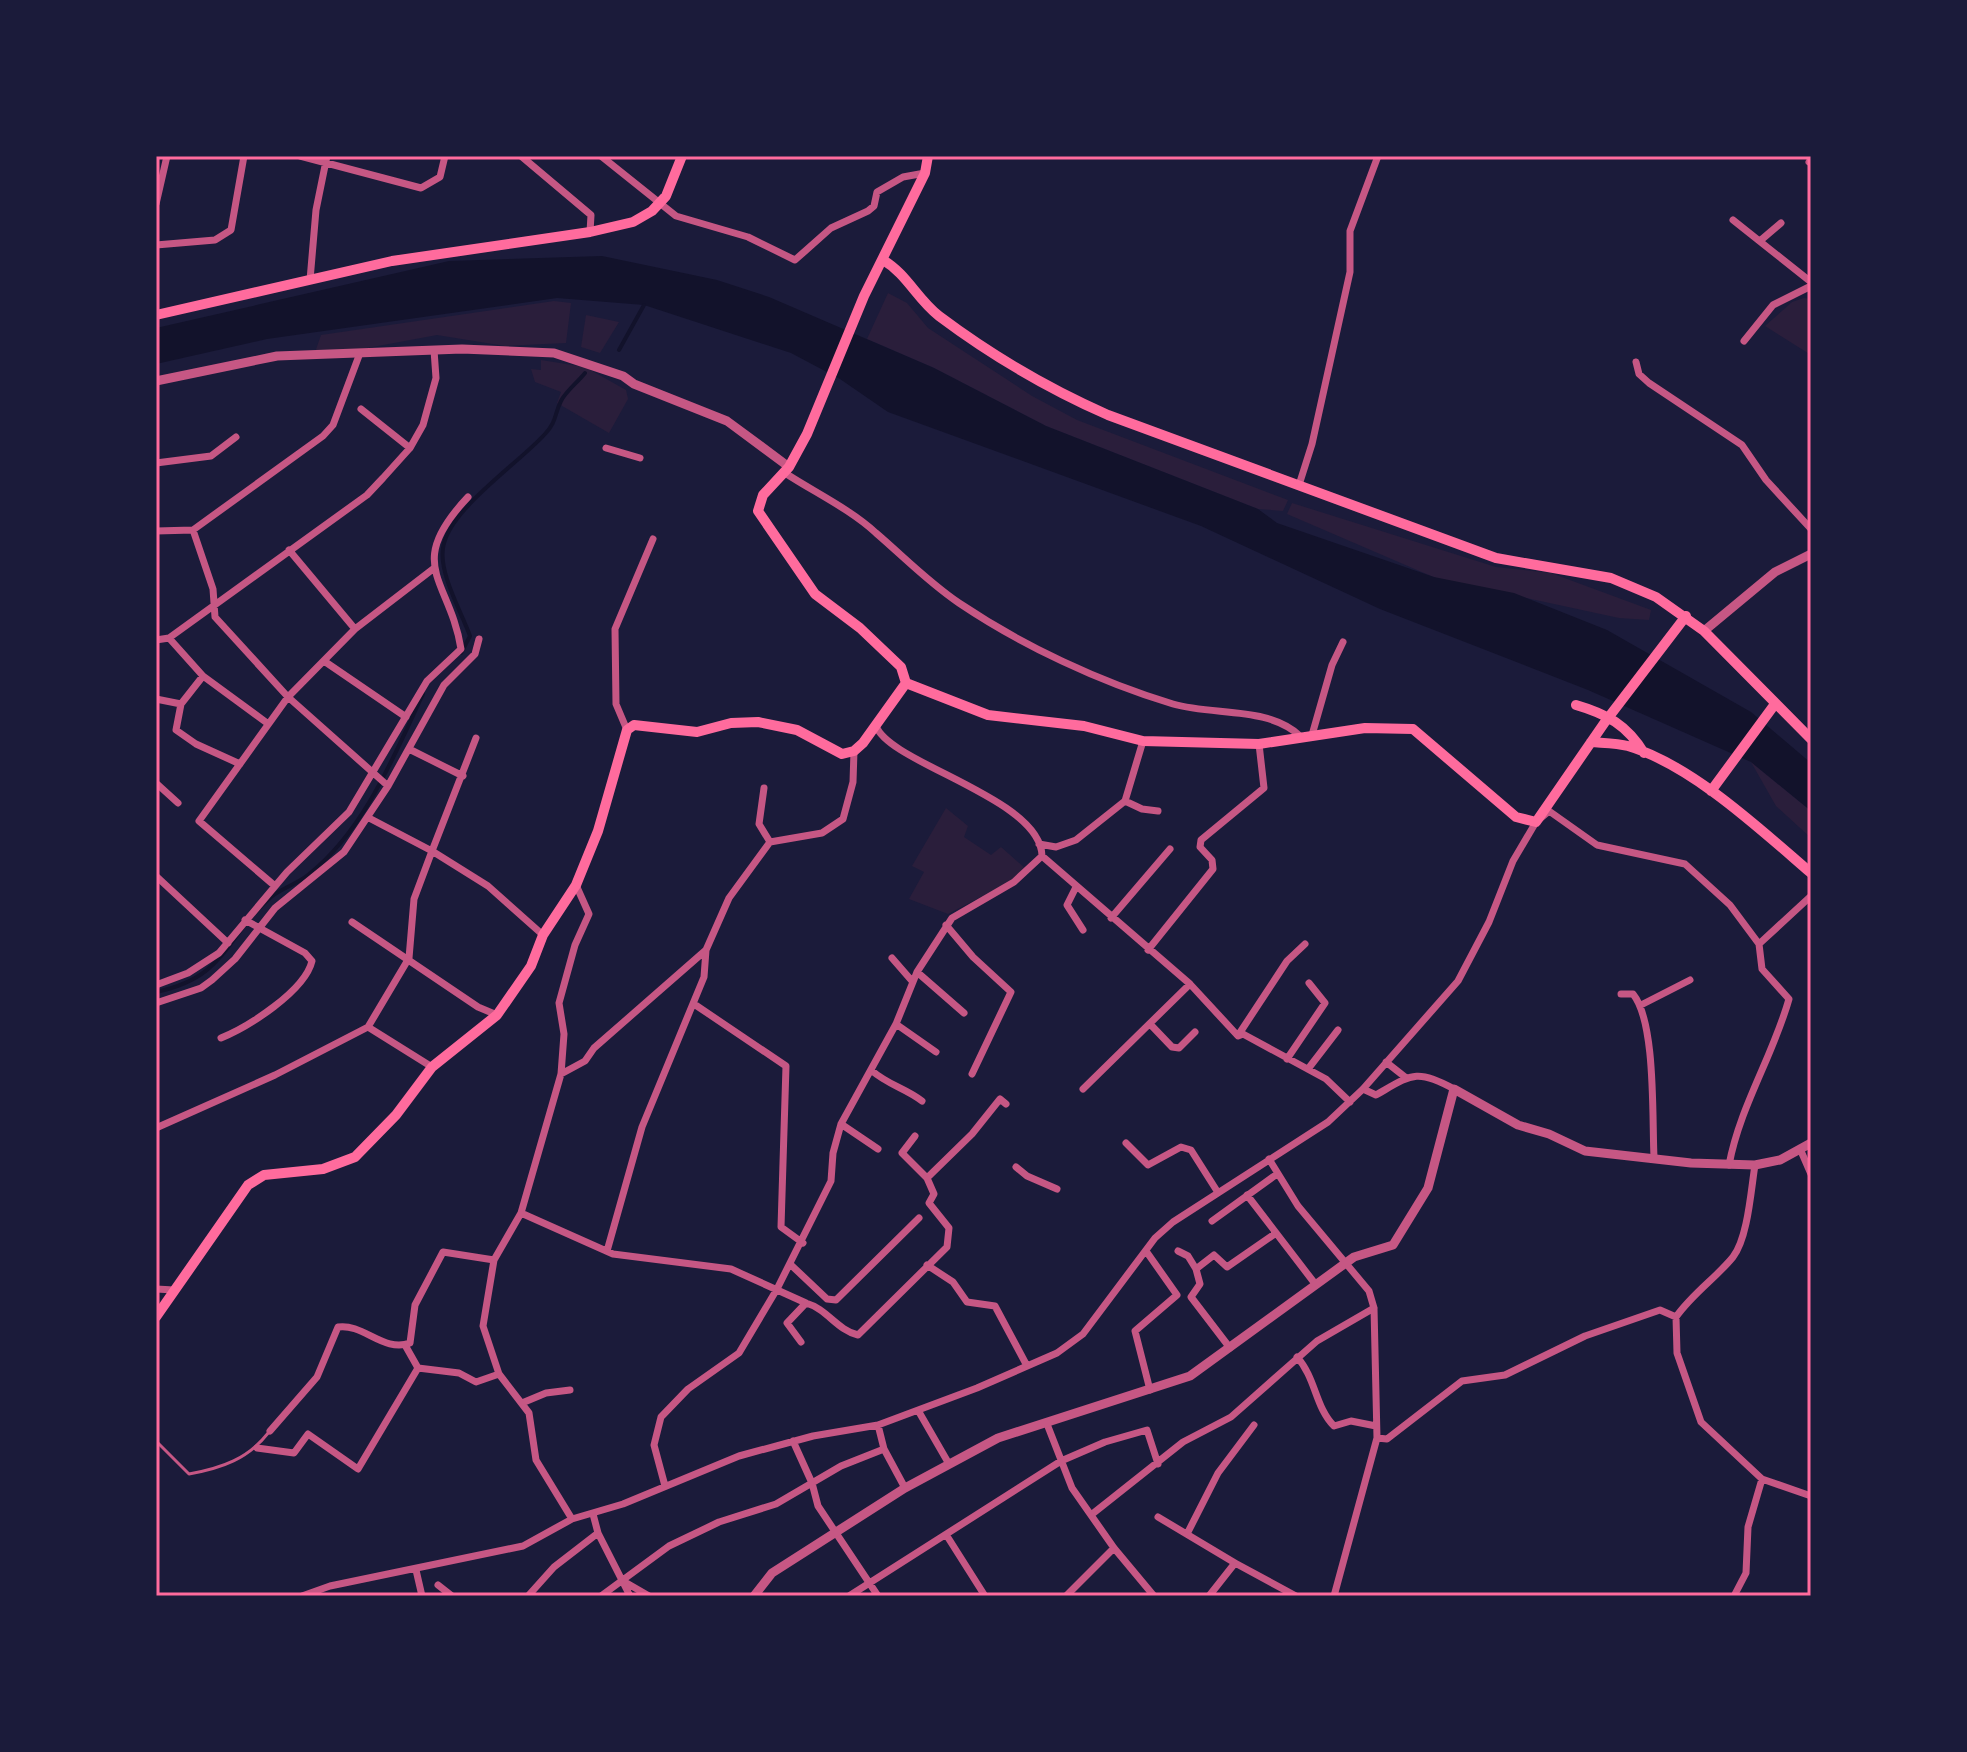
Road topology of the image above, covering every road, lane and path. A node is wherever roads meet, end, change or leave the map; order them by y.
1 (167, 156) edge
2 (244, 156) edge
3 (300, 156) edge
4 (445, 156) edge
5 (521, 156) edge
6 (601, 156) edge
7 (928, 156) edge
8 (936, 156) edge
9 (1378, 156) edge
10 (678, 158) edge
11 (326, 160) edge
12 (925, 173) junction
13 (660, 203) junction
14 (156, 204) edge
15 (1733, 220) dead end
16 (1781, 223) dead end
17 (590, 232) junction
18 (1761, 240) junction
19 (156, 245) edge
20 (883, 260) junction
21 (310, 280) junction
22 (1810, 287) edge
23 (156, 315) edge
24 (1744, 341) dead end
25 (434, 350) junction
26 (360, 353) junction
27 (1636, 362) dead end
28 (156, 381) edge
29 (361, 409) dead end
30 (236, 437) dead end
31 (410, 448) junction
32 (606, 448) dead end
33 (640, 458) dead end
34 (156, 463) edge
35 (787, 470) junction
36 (1299, 485) junction
37 (468, 497) dead end
38 (1811, 529) edge
39 (193, 530) junction
40 (156, 531) edge
41 (653, 539) dead end
42 (289, 550) junction
43 (1811, 554) edge
44 (433, 569) junction
45 (212, 607) junction
46 (1686, 616) junction
47 (355, 629) junction
48 (1704, 631) junction
49 (169, 638) junction
50 (479, 639) dead end
51 (156, 640) edge
52 (1343, 642) dead end
53 (324, 661) junction
54 (203, 676) junction
55 (906, 683) junction
56 (288, 697) junction
57 (156, 699) edge
58 (181, 704) junction
59 (1576, 705) dead end
60 (1773, 707) junction
61 (406, 717) junction
62 (879, 721) junction
63 (267, 723) junction
64 (627, 730) junction
65 (1306, 736) junction
66 (476, 738) dead end
67 (1811, 739) edge
68 (1143, 741) junction
69 (1591, 742) junction
70 (1259, 744) junction
71 (409, 749) junction
72 (854, 751) junction
73 (1645, 754) junction
74 (240, 764) junction
75 (373, 773) junction
76 (463, 776) junction
77 (156, 783) edge
78 (388, 786) junction
79 (764, 788) dead end
80 (1711, 791) junction
81 (1125, 801) junction
82 (178, 803) dead end
83 (1158, 811) dead end
84 (369, 818) junction
85 (1536, 822) junction
86 (770, 842) junction
87 (1039, 844) junction
88 (1170, 849) dead end
89 (432, 851) junction
90 (1042, 856) junction
91 (1811, 873) edge
92 (156, 876) edge
93 (576, 885) junction
94 (275, 886) junction
95 (1076, 887) junction
96 (1811, 896) edge
97 (1111, 918) junction
98 (245, 920) junction
99 (352, 922) dead end
100 (946, 925) junction
101 (259, 928) junction
102 (1083, 930) dead end
103 (543, 935) junction
104 (228, 943) junction
105 (1305, 944) dead end
106 (1759, 944) junction
107 (706, 950) junction
108 (1148, 950) junction
109 (409, 958) junction
110 (892, 958) dead end
111 (917, 972) junction
112 (1690, 980) dead end
113 (912, 981) junction
114 (1309, 983) dead end
115 (1190, 984) junction
116 (156, 985) edge
117 (1621, 994) dead end
118 (156, 1003) edge
119 (694, 1004) junction
120 (1641, 1005) junction
121 (964, 1013) dead end
122 (497, 1015) junction
123 (896, 1024) junction
124 (1150, 1024) junction
125 (368, 1027) junction
126 (1338, 1030) dead end
127 (1195, 1032) dead end
128 (1238, 1036) junction
129 (221, 1038) dead end
130 (936, 1052) dead end
131 (1287, 1059) junction
132 (1386, 1062) junction
133 (432, 1067) junction
134 (1308, 1069) junction
135 (871, 1070) junction
136 (561, 1074) junction
137 (972, 1074) dead end
138 (1405, 1077) junction
139 (1083, 1089) dead end
140 (1363, 1089) junction
141 (1454, 1089) junction
142 (922, 1101) dead end
143 (1350, 1102) junction
144 (1006, 1104) dead end
145 (841, 1124) junction
146 (156, 1128) edge
147 (915, 1136) dead end
148 (1126, 1143) dead end
149 (1811, 1143) edge
150 (878, 1149) dead end
151 (1801, 1151) junction
152 (1654, 1157) junction
153 (1269, 1159) junction
154 (1729, 1165) junction
155 (1755, 1165) junction
156 (1016, 1167) dead end
157 (1277, 1174) junction
158 (1811, 1174) edge
159 (927, 1178) junction
160 (1057, 1189) dead end
161 (1217, 1191) junction
162 (1247, 1195) junction
163 (521, 1213) junction
164 (919, 1218) dead end
165 (1212, 1221) dead end
166 (1276, 1233) junction
167 (803, 1243) junction
168 (607, 1251) junction
169 (1146, 1251) junction
170 (1178, 1251) dead end
171 (494, 1260) junction
172 (1345, 1263) junction
173 (790, 1264) junction
174 (927, 1265) junction
175 (1196, 1269) junction
176 (1316, 1285) junction
177 (156, 1289) edge
178 (777, 1289) junction
179 (174, 1290) junction
180 (1177, 1295) junction
181 (1191, 1297) junction
182 (806, 1303) junction
183 (1374, 1308) junction
184 (156, 1317) edge
185 (1676, 1317) junction
186 (801, 1342) dead end
187 (405, 1345) junction
188 (1230, 1348) junction
189 (1297, 1357) junction
190 (1026, 1364) junction
191 (418, 1368) junction
192 (499, 1374) junction
193 (570, 1390) dead end
194 (1150, 1390) junction
195 (522, 1403) junction
196 (919, 1412) junction
197 (1047, 1424) junction
198 (878, 1425) junction
199 (1254, 1425) dead end
200 (1376, 1426) junction
201 (270, 1431) joint
202 (1377, 1438) junction
203 (156, 1441) edge
204 (793, 1441) junction
205 (257, 1448) junction
206 (884, 1449) junction
207 (1061, 1461) junction
208 (949, 1464) junction
209 (1158, 1464) junction
210 (1762, 1479) junction
211 (812, 1483) junction
212 (665, 1486) junction
213 (905, 1488) junction
214 (1811, 1496) edge
215 (593, 1514) junction
216 (1091, 1515) junction
217 (1158, 1517) dead end
218 (572, 1519) junction
219 (598, 1533) junction
220 (833, 1534) junction
221 (1187, 1534) junction
222 (947, 1536) junction
223 (1114, 1548) junction
224 (1235, 1563) junction
225 (416, 1570) junction
226 (622, 1580) junction
227 (870, 1584) junction
228 (438, 1585) dead end
229 (302, 1596) edge
230 (422, 1596) edge
231 (452, 1596) edge
232 (528, 1596) edge
233 (601, 1596) edge
234 (630, 1596) edge
235 (649, 1596) edge
236 (754, 1596) edge
237 (849, 1596) edge
238 (878, 1596) edge
239 (985, 1596) edge
240 (1066, 1596) edge
241 (1154, 1596) edge
242 (1209, 1596) edge
243 (1296, 1596) edge
244 (1334, 1596) edge
245 (1734, 1596) edge

1 - 14 street
2 - 19 street
3 - 11 street
4 - 11 street
5 - 17 street
6 - 13 street
7 - 8 street
7 - 12 main road
9 - 36 street
10 - 13 main road
11 - 21 street
12 - 13 street
12 - 20 main road
13 - 17 main road
15 - 18 street
16 - 18 street
17 - 21 main road
18 - 22 street
20 - 35 main road
20 - 36 main road
21 - 23 main road
22 - 24 street
25 - 26 street
25 - 31 street
25 - 35 street
26 - 28 street
26 - 39 street
27 - 38 street
29 - 31 street
30 - 34 street
31 - 42 street
32 - 33 street
35 - 55 main road
35 - 65 street
36 - 46 main road
37 - 44 street
39 - 40 street
39 - 45 street
41 - 64 street
42 - 45 street
42 - 47 street
43 - 48 street
44 - 47 street
44 - 61 street
45 - 49 street
45 - 56 street
46 - 48 main road
46 - 69 main road
47 - 53 street
48 - 60 main road
49 - 51 street
49 - 54 street
50 - 71 street
52 - 65 street
53 - 56 street
53 - 61 street
54 - 58 street
54 - 63 street
55 - 62 main road
55 - 68 main road
56 - 63 street
56 - 75 street
57 - 58 street
58 - 74 street
59 - 73 main road
60 - 67 main road
60 - 80 main road
61 - 75 street
62 - 72 main road
62 - 87 street
63 - 74 street
64 - 72 main road
64 - 93 main road
65 - 70 main road
65 - 85 main road
66 - 76 street
68 - 70 main road
68 - 81 street
69 - 73 main road
69 - 85 main road
70 - 108 street
71 - 76 street
71 - 78 street
72 - 86 street
73 - 80 main road
74 - 94 street
75 - 78 street
75 - 94 street
76 - 89 street
77 - 82 street
78 - 84 street
79 - 86 street
80 - 91 main road
81 - 83 street
81 - 87 street
84 - 89 street
84 - 101 street
85 - 106 street
85 - 132 street
86 - 107 street
87 - 90 street
88 - 97 street
89 - 103 street
89 - 109 street
90 - 95 street
90 - 100 street
92 - 104 street
93 - 103 main road
93 - 136 street
94 - 98 street
95 - 97 street
95 - 102 street
96 - 106 street
97 - 108 street
98 - 101 street
98 - 104 street
99 - 109 street
100 - 111 street
100 - 137 street
101 - 118 street
101 - 129 street
103 - 122 main road
104 - 116 street
105 - 128 street
106 - 154 street
107 - 119 street
107 - 136 street
108 - 115 street
109 - 122 street
109 - 125 street
110 - 113 street
111 - 113 street
111 - 121 street
112 - 120 street
113 - 123 street
114 - 131 street
115 - 124 street
115 - 128 street
117 - 120 street
119 - 167 street
119 - 168 street
120 - 152 street
122 - 133 main road
123 - 130 street
123 - 135 street
124 - 127 street
124 - 139 street
125 - 133 street
125 - 146 street
126 - 134 street
128 - 131 street
131 - 134 street
132 - 138 street
132 - 140 street
133 - 179 main road
134 - 143 street
135 - 142 street
135 - 145 street
136 - 163 street
138 - 140 street
138 - 141 street
140 - 143 street
141 - 152 street
141 - 172 street
143 - 153 street
144 - 159 street
145 - 150 street
145 - 167 street
147 - 159 street
148 - 161 street
149 - 151 street
151 - 155 street
151 - 158 street
152 - 154 street
153 - 157 street
153 - 161 street
154 - 155 street
155 - 185 street
156 - 160 street
157 - 162 street
157 - 172 street
159 - 174 street
161 - 169 street
162 - 165 street
162 - 166 street
163 - 168 street
163 - 171 street
164 - 173 street
166 - 175 street
166 - 176 street
167 - 173 street
168 - 178 street
169 - 180 street
169 - 190 street
170 - 175 street
171 - 187 street
171 - 192 street
172 - 176 street
172 - 183 street
173 - 178 street
174 - 182 street
174 - 190 street
175 - 181 street
176 - 188 street
177 - 179 street
178 - 182 street
178 - 212 street
179 - 184 main road
180 - 181 street
180 - 194 street
181 - 188 street
182 - 186 street
183 - 189 street
183 - 200 street
185 - 202 street
185 - 210 street
187 - 191 street
187 - 201 street
188 - 194 street
189 - 200 street
189 - 209 street
190 - 196 street
191 - 192 street
191 - 205 street
192 - 195 street
193 - 195 street
194 - 197 street
195 - 218 street
196 - 198 street
196 - 208 street
197 - 207 street
197 - 208 street
198 - 204 street
198 - 206 street
199 - 221 street
200 - 202 street
201 - 205 lane
202 - 244 street
203 - 205 lane
204 - 211 street
204 - 212 street
206 - 211 street
206 - 213 street
207 - 209 street
207 - 216 street
207 - 222 street
208 - 213 street
209 - 216 street
210 - 214 street
210 - 245 street
211 - 220 street
211 - 226 street
212 - 215 street
213 - 220 street
215 - 218 street
215 - 219 street
216 - 223 street
217 - 221 street
218 - 225 street
219 - 226 street
219 - 232 street
220 - 227 street
220 - 236 street
221 - 224 street
222 - 227 street
222 - 239 street
223 - 240 street
223 - 241 street
224 - 242 street
224 - 243 street
225 - 229 street
225 - 230 street
226 - 233 street
226 - 234 street
226 - 235 street
227 - 237 street
227 - 238 street
228 - 231 street

